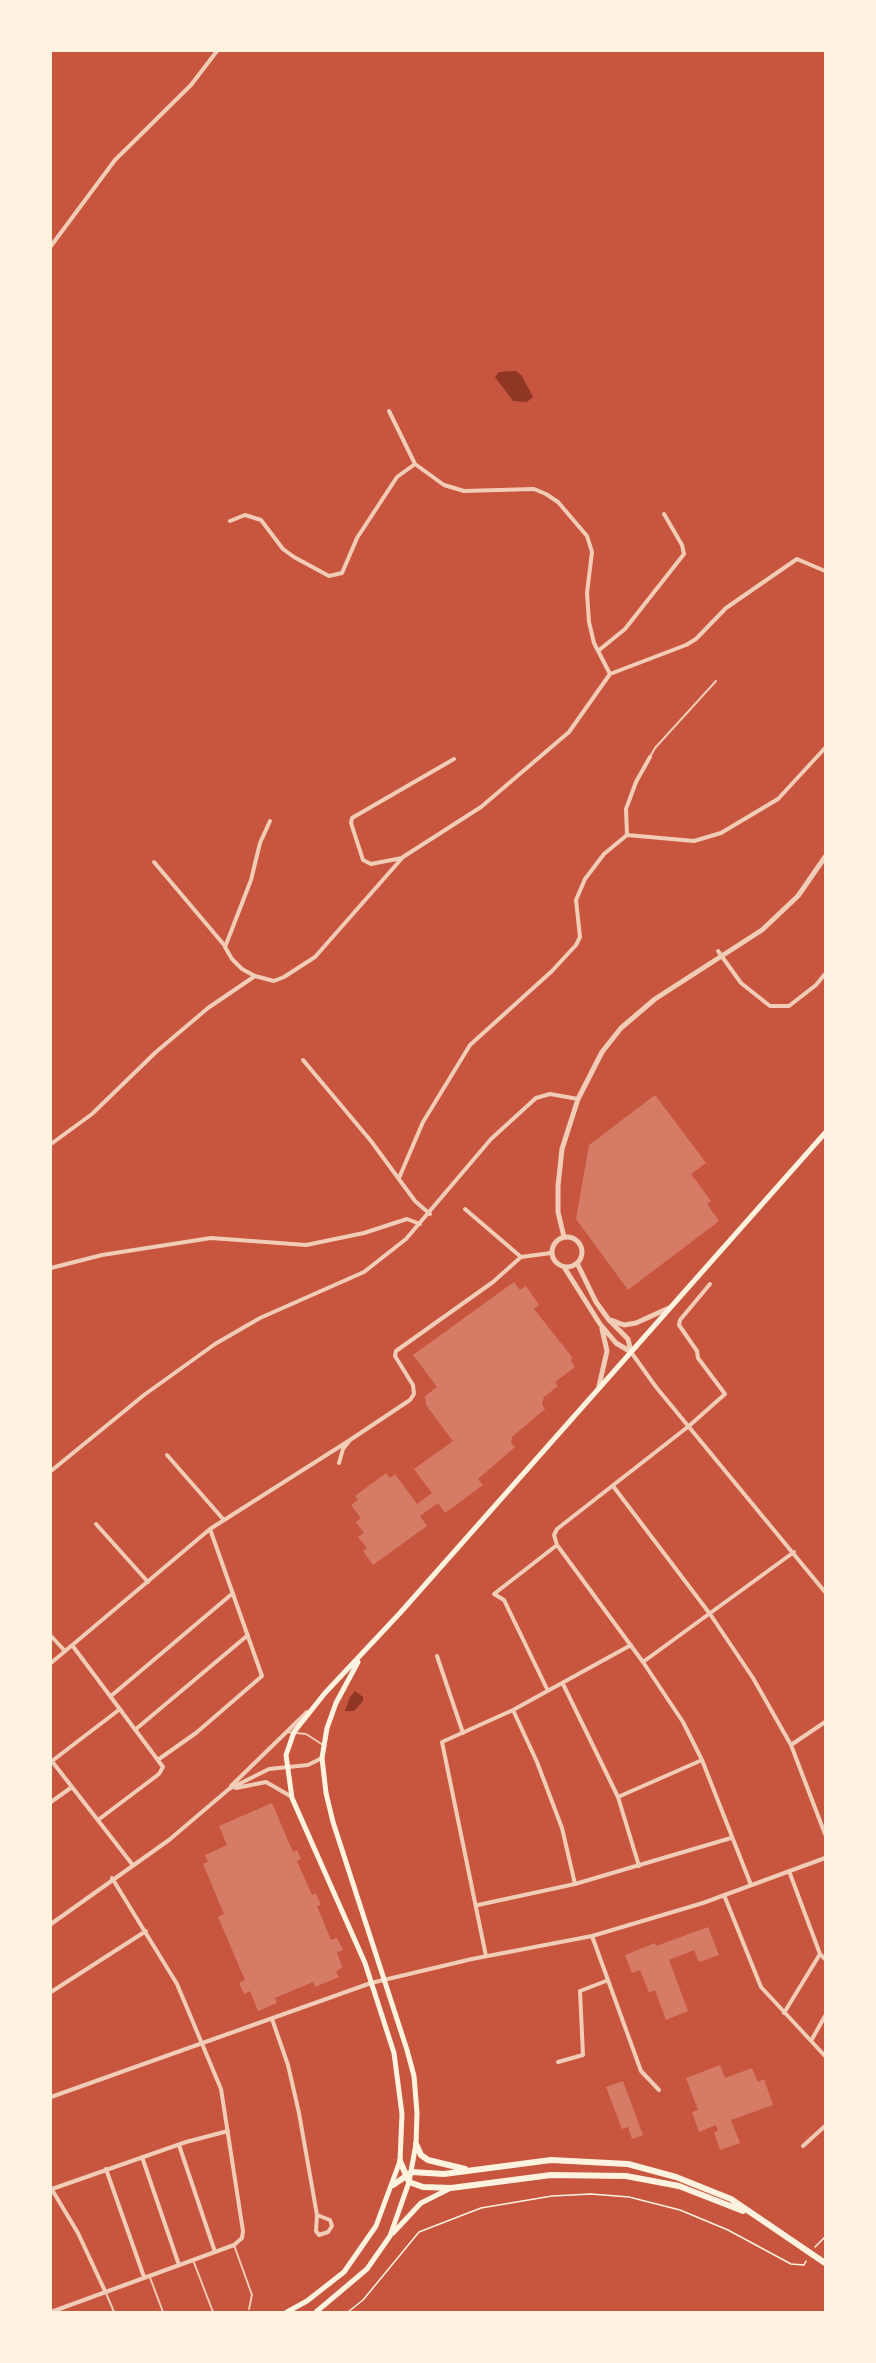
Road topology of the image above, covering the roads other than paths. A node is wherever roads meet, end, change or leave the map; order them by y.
1 (217, 51) edge
2 (51, 246) edge
3 (389, 411) dead end
4 (415, 464) junction
5 (664, 514) dead end
6 (230, 521) dead end
7 (825, 571) edge
8 (598, 651) junction
9 (610, 674) junction
10 (716, 681) dead end
11 (825, 748) edge
12 (650, 757) joint
13 (454, 759) dead end
14 (270, 821) dead end
15 (627, 835) junction
16 (402, 857) junction
17 (825, 857) edge
18 (153, 862) dead end
19 (225, 947) junction
20 (718, 951) dead end
21 (722, 957) junction
22 (825, 974) edge
23 (255, 976) junction
24 (303, 1060) dead end
25 (578, 1099) junction
26 (825, 1133) edge
27 (51, 1144) edge
28 (399, 1178) junction
29 (465, 1209) dead end
30 (430, 1214) junction
31 (420, 1224) junction
32 (564, 1237) junction
33 (551, 1253) junction
34 (521, 1257) junction
35 (577, 1263) junction
36 (564, 1267) junction
37 (51, 1268) edge
38 (710, 1284) dead end
39 (672, 1306) junction
40 (609, 1320) junction
41 (600, 1324) junction
42 (631, 1352) junction
43 (599, 1386) junction
44 (689, 1426) junction
45 (350, 1440) junction
46 (167, 1455) dead end
47 (339, 1463) dead end
48 (51, 1471) edge
49 (613, 1486) junction
50 (223, 1519) junction
51 (96, 1524) dead end
52 (210, 1529) junction
53 (556, 1545) junction
54 (794, 1552) junction
55 (148, 1582) junction
56 (825, 1592) edge
57 (233, 1593) junction
58 (710, 1614) junction
59 (248, 1635) junction
60 (51, 1636) edge
61 (72, 1645) junction
62 (631, 1645) junction
63 (65, 1651) junction
64 (362, 1656) junction
65 (437, 1656) dead end
66 (643, 1662) junction
67 (51, 1663) edge
68 (563, 1684) junction
69 (548, 1691) junction
70 (111, 1696) junction
71 (121, 1708) junction
72 (311, 1708) junction
73 (513, 1710) junction
74 (825, 1722) edge
75 (136, 1729) junction
76 (286, 1732) junction
77 (294, 1732) junction
78 (463, 1733) junction
79 (323, 1745) junction
80 (791, 1745) junction
81 (322, 1758) junction
82 (51, 1760) edge
83 (159, 1760) junction
84 (702, 1760) junction
85 (286, 1768) junction
86 (72, 1787) junction
87 (229, 1789) junction
88 (618, 1797) junction
89 (292, 1798) junction
90 (51, 1802) edge
91 (98, 1820) junction
92 (825, 1834) edge
93 (731, 1838) junction
94 (825, 1858) edge
95 (132, 1864) junction
96 (639, 1866) junction
97 (789, 1872) junction
98 (112, 1878) junction
99 (575, 1884) junction
100 (751, 1885) junction
101 (724, 1895) junction
102 (478, 1905) junction
103 (51, 1924) edge
104 (146, 1931) junction
105 (592, 1936) junction
106 (820, 1954) junction
107 (486, 1956) junction
108 (825, 1959) edge
109 (385, 1979) junction
110 (606, 1982) junction
111 (371, 1983) junction
112 (51, 1992) edge
113 (784, 2013) junction
114 (825, 2016) edge
115 (272, 2019) junction
116 (811, 2041) junction
117 (204, 2043) junction
118 (825, 2056) edge
119 (558, 2062) dead end
120 (658, 2090) dead end
121 (51, 2097) edge
122 (825, 2126) edge
123 (228, 2131) junction
124 (416, 2144) junction
125 (178, 2145) junction
126 (803, 2146) dead end
127 (142, 2157) junction
128 (400, 2161) junction
129 (106, 2169) junction
130 (469, 2170) junction
131 (412, 2172) junction
132 (404, 2175) junction
133 (409, 2182) junction
134 (393, 2185) junction
135 (451, 2188) junction
136 (52, 2189) edge
137 (317, 2215) junction
138 (753, 2216) junction
139 (390, 2236) junction
140 (234, 2245) junction
141 (215, 2252) junction
142 (193, 2260) junction
143 (825, 2263) edge
144 (180, 2265) junction
145 (149, 2275) junction
146 (144, 2277) junction
147 (105, 2291) junction
148 (67, 2309) edge
149 (249, 2309) dead end
150 (51, 2312) edge
151 (114, 2312) edge
152 (163, 2312) edge
153 (213, 2312) edge
154 (287, 2312) edge
155 (315, 2312) edge

1 - 2 street
3 - 4 street
4 - 6 street
4 - 8 street
5 - 8 street
7 - 9 street
8 - 9 street
9 - 16 street
10 - 12 lane
11 - 15 street
12 - 15 street
13 - 16 street
14 - 19 street
15 - 28 street
16 - 23 street
17 - 21 street
18 - 19 street
19 - 23 street
20 - 21 street
21 - 22 street
21 - 25 street
23 - 27 street
24 - 28 street
25 - 30 street
25 - 32 street
26 - 39 main road
28 - 30 street
29 - 34 street
30 - 31 street
31 - 37 street
31 - 48 street
32 - 33 street
32 - 35 street
33 - 34 street
33 - 36 street
34 - 45 street
35 - 36 street
35 - 40 street
36 - 41 street
38 - 44 street
39 - 40 street
39 - 42 main road
40 - 42 street
41 - 42 street
41 - 43 street
42 - 43 main road
42 - 44 street
43 - 64 main road
44 - 49 street
44 - 54 street
45 - 47 street
45 - 50 street
46 - 50 street
49 - 53 street
49 - 58 street
50 - 52 street
51 - 55 street
52 - 55 street
52 - 57 street
53 - 62 street
53 - 69 street
54 - 56 street
54 - 58 street
55 - 61 street
57 - 59 street
57 - 70 street
58 - 66 street
58 - 80 street
59 - 75 street
59 - 83 street
60 - 63 street
61 - 63 street
61 - 70 street
62 - 66 street
62 - 68 street
63 - 67 street
64 - 72 main road
64 - 79 main road
65 - 78 street
66 - 84 street
68 - 69 street
68 - 88 street
69 - 73 street
70 - 71 street
71 - 75 street
71 - 82 street
72 - 76 street
72 - 77 main road
73 - 78 street
73 - 99 street
74 - 80 street
75 - 83 street
76 - 77 lane
76 - 87 street
77 - 79 lane
77 - 85 main road
78 - 102 street
79 - 81 main road
80 - 92 street
81 - 85 street
81 - 109 main road
82 - 86 street
83 - 91 street
84 - 88 street
84 - 93 street
85 - 87 street
85 - 89 main road
86 - 90 street
86 - 91 street
87 - 89 street
87 - 95 street
88 - 96 street
89 - 111 main road
91 - 95 street
93 - 96 street
93 - 100 street
94 - 97 street
95 - 98 street
96 - 99 street
97 - 100 street
97 - 106 street
98 - 103 street
98 - 104 street
99 - 102 street
100 - 101 street
101 - 105 street
101 - 113 street
102 - 107 street
104 - 112 street
104 - 117 street
105 - 107 street
105 - 110 street
106 - 108 street
106 - 113 street
107 - 109 street
109 - 111 street
109 - 124 main road
110 - 119 street
110 - 120 street
111 - 115 street
111 - 128 main road
113 - 116 street
114 - 116 street
115 - 117 street
115 - 137 street
116 - 118 street
117 - 121 street
117 - 123 street
122 - 126 street
123 - 125 street
123 - 140 street
124 - 130 main road
124 - 131 main road
125 - 127 street
125 - 141 street
127 - 129 street
127 - 144 street
128 - 132 main road
128 - 134 main road
129 - 136 street
129 - 146 street
130 - 131 main road
130 - 138 main road
131 - 132 main road
131 - 133 main road
132 - 133 main road
132 - 134 main road
133 - 135 main road
133 - 139 main road
134 - 154 main road
135 - 138 main road
135 - 139 main road
136 - 147 street
137 - 137 street
138 - 143 main road
139 - 155 main road
140 - 141 street
140 - 149 lane
141 - 142 street
142 - 144 street
142 - 153 lane
144 - 145 street
145 - 146 street
145 - 152 lane
146 - 147 street
147 - 148 street
147 - 151 lane
148 - 150 street

